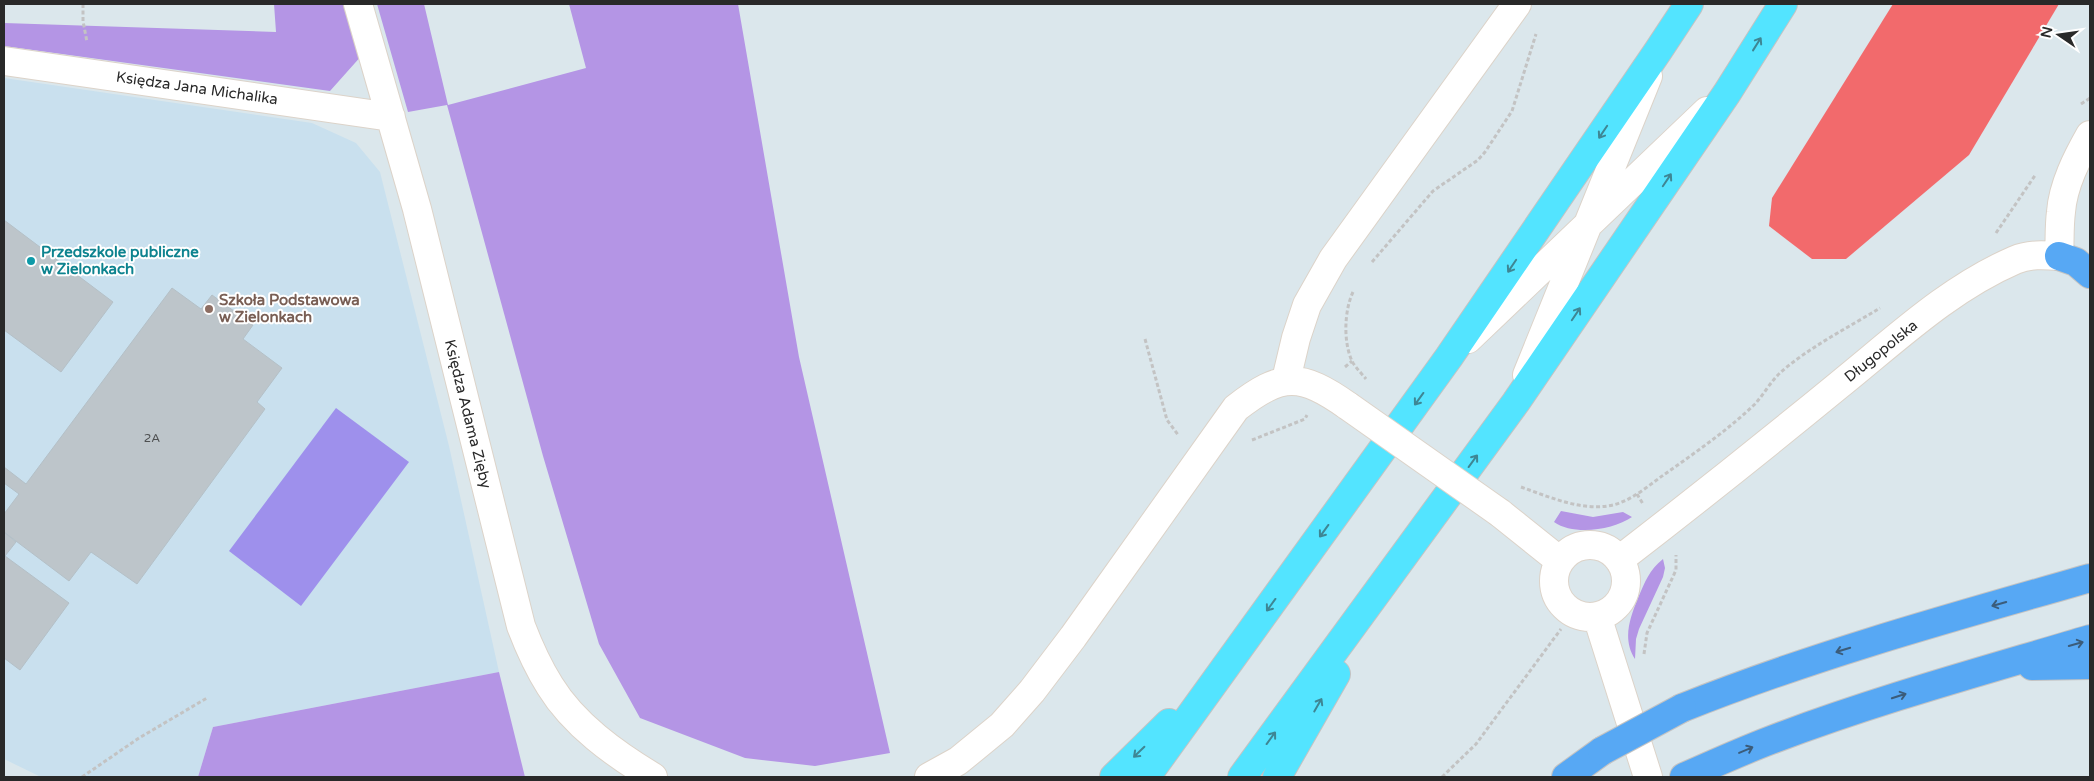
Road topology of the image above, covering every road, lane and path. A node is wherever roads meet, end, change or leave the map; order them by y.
1 (83, 4) edge
2 (358, 4) edge
3 (1517, 4) edge
4 (1689, 4) edge
5 (1783, 4) edge
6 (1536, 33) dead end
7 (88, 48) dead end
8 (1658, 52) junction
9 (4, 61) edge
10 (1727, 93) junction
11 (2090, 98) edge
12 (2080, 105) dead end
13 (390, 117) junction
14 (2090, 135) edge
15 (2039, 170) dead end
16 (1588, 225) junction
17 (1990, 241) dead end
18 (2059, 256) junction
19 (1366, 269) dead end
20 (2090, 274) edge
21 (1354, 288) dead end
22 (1886, 305) dead end
23 (1146, 339) dead end
24 (1449, 357) junction
25 (1366, 379) dead end
26 (1286, 380) junction
27 (1516, 402) junction
28 (1311, 410) dead end
29 (1256, 438) dead end
30 (1203, 453) junction
31 (1521, 488) dead end
32 (1674, 549) dead end
33 (1403, 557) junction
34 (1560, 560) junction
35 (1619, 560) junction
36 (2090, 562) edge
37 (2090, 578) edge
38 (2046, 590) junction
39 (1597, 616) junction
40 (1561, 629) dead end
41 (2090, 639) edge
42 (1644, 662) dead end
43 (2090, 665) edge
44 (1996, 667) junction
45 (1224, 670) junction
46 (207, 698) dead end
47 (1693, 773) edge
48 (82, 777) edge
49 (653, 777) edge
50 (928, 777) edge
51 (1114, 777) edge
52 (1146, 777) edge
53 (1242, 777) edge
54 (1277, 777) edge
55 (1442, 777) edge
56 (1566, 777) edge
57 (1648, 777) edge

1 - 7 path
2 - 13 street, Księdza Adama Zięby
3 - 26 street
4 - 8 highway
10 -> 5 highway
6 - 19 path
8 - 16 street
8 -> 24 highway
9 - 13 street, Księdza Jana Michalika
10 - 16 street
27 -> 10 highway
11 - 12 path
13 - 49 street, Księdza Adama Zięby
14 - 18 street
15 - 17 path
16 - 24 street
16 - 27 street
18 - 20 main road
18 - 35 street, Długopolska
21 - 25 path
22 - 31 path
23 - 30 path
24 -> 45 highway
26 - 30 street
26 - 34 street, bridge
33 -> 27 highway
28 - 29 path
30 - 50 street
32 - 42 path
53 -> 33 highway
54 -> 33 highway
34 - 35 street
34 - 39 street
35 - 39 street
36 - 38 main road
37 - 38 main road
38 -> 56 main road, bridge
39 - 57 street
40 - 55 path
44 -> 41 main road
43 - 44 main road
47 -> 44 main road
45 -> 51 highway
45 - 52 highway
46 - 48 path

